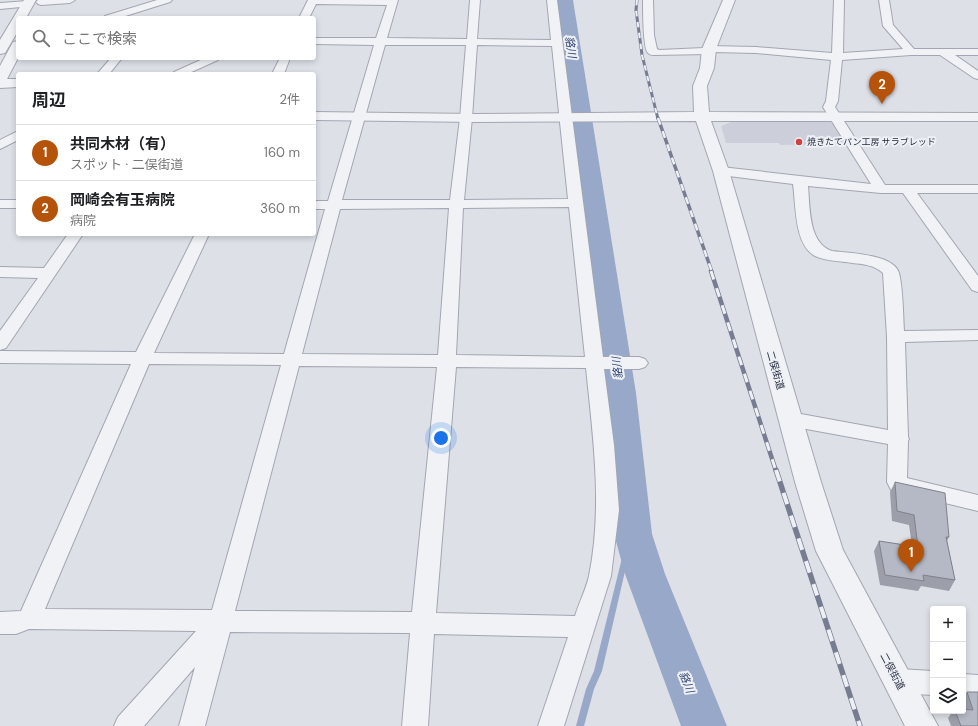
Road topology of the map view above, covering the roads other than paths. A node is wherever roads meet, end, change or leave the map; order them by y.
1 (70, 0) edge
2 (167, 0) edge
3 (475, 0) edge
4 (552, 0) edge
5 (648, 0) edge
6 (729, 0) edge
7 (839, 0) edge
8 (884, 0) edge
9 (313, 1) edge
10 (393, 1) edge
11 (35, 2) edge
12 (0, 6) edge
13 (157, 12) dead end
14 (22, 16) edge
15 (32, 16) edge
16 (115, 16) edge
17 (305, 16) edge
18 (16, 24) edge
19 (316, 41) edge
20 (380, 41) junction
21 (471, 42) junction
22 (558, 43) junction
23 (0, 50) edge
24 (16, 50) edge
25 (709, 50) junction
26 (911, 52) junction
27 (978, 52) edge
28 (944, 53) junction
29 (836, 57) junction
30 (115, 60) edge
31 (210, 60) edge
32 (284, 60) edge
33 (105, 72) edge
34 (182, 72) edge
35 (279, 72) edge
36 (978, 76) edge
37 (0, 79) edge
38 (16, 83) edge
39 (0, 84) edge
40 (316, 116) edge
41 (358, 116) junction
42 (567, 117) junction
43 (702, 117) junction
44 (978, 117) edge
45 (466, 118) junction
46 (836, 118) junction
47 (16, 136) edge
48 (0, 145) edge
49 (721, 172) junction
50 (800, 181) junction
51 (881, 189) junction
52 (907, 189) junction
53 (978, 189) edge
54 (575, 203) junction
55 (0, 204) edge
56 (16, 204) edge
57 (456, 204) junction
58 (316, 205) edge
59 (335, 206) junction
60 (75, 236) edge
61 (201, 236) edge
62 (0, 272) edge
63 (49, 273) junction
64 (978, 287) edge
65 (978, 335) edge
66 (896, 337) junction
67 (0, 344) edge
68 (0, 357) edge
69 (142, 359) junction
70 (291, 359) junction
71 (447, 362) junction
72 (595, 363) junction
73 (639, 363) dead end
74 (790, 419) junction
75 (899, 439) junction
76 (978, 503) edge
77 (29, 619) junction
78 (220, 621) junction
79 (0, 623) edge
80 (423, 623) junction
81 (583, 627) junction
82 (898, 681) junction
83 (930, 683) edge
84 (966, 686) edge
85 (978, 687) edge
86 (128, 726) edge
87 (192, 726) edge
88 (416, 726) edge
89 (550, 726) edge
90 (922, 726) edge

1 - 11 street
2 - 13 street
2 - 16 street
3 - 21 street
4 - 22 street
5 - 25 street
6 - 25 street, 二俣街道
7 - 29 street
8 - 26 street
9 - 10 street
9 - 17 street
10 - 20 street
11 - 12 street
11 - 14 street
11 - 15 street
18 - 23 street
19 - 20 street
20 - 21 street
20 - 41 street
21 - 22 street
21 - 45 street
22 - 42 street
24 - 37 street
25 - 29 street
25 - 43 street, 二俣街道
26 - 28 street
26 - 29 street
27 - 28 street
28 - 36 street
29 - 46 street
30 - 33 street
31 - 34 street
32 - 35 street
38 - 39 street
40 - 41 street
41 - 45 street
41 - 59 street
42 - 43 street
42 - 45 street
42 - 54 street
43 - 46 street
43 - 49 street, 二俣街道
44 - 46 street
45 - 57 street
46 - 51 street
47 - 48 street
49 - 50 street
49 - 74 street, 二俣街道
50 - 51 street
50 - 66 street
51 - 52 street
52 - 53 street
52 - 64 street
54 - 57 street
54 - 72 street
55 - 56 street
57 - 59 street
57 - 71 street
58 - 59 street
59 - 70 street
60 - 63 street
61 - 69 street
62 - 63 street
63 - 67 street
65 - 66 street
66 - 75 street
68 - 69 street
69 - 70 street
69 - 77 street
70 - 71 street
70 - 78 street
71 - 72 street
71 - 80 street
72 - 73 street
72 - 81 street
74 - 75 street
74 - 82 street, 二俣街道
75 - 76 street
77 - 78 street
77 - 79 street
78 - 80 street
78 - 86 street
78 - 87 street
80 - 81 street
80 - 88 street
81 - 89 street
82 - 83 street
82 - 90 street, 二俣街道
84 - 85 street

